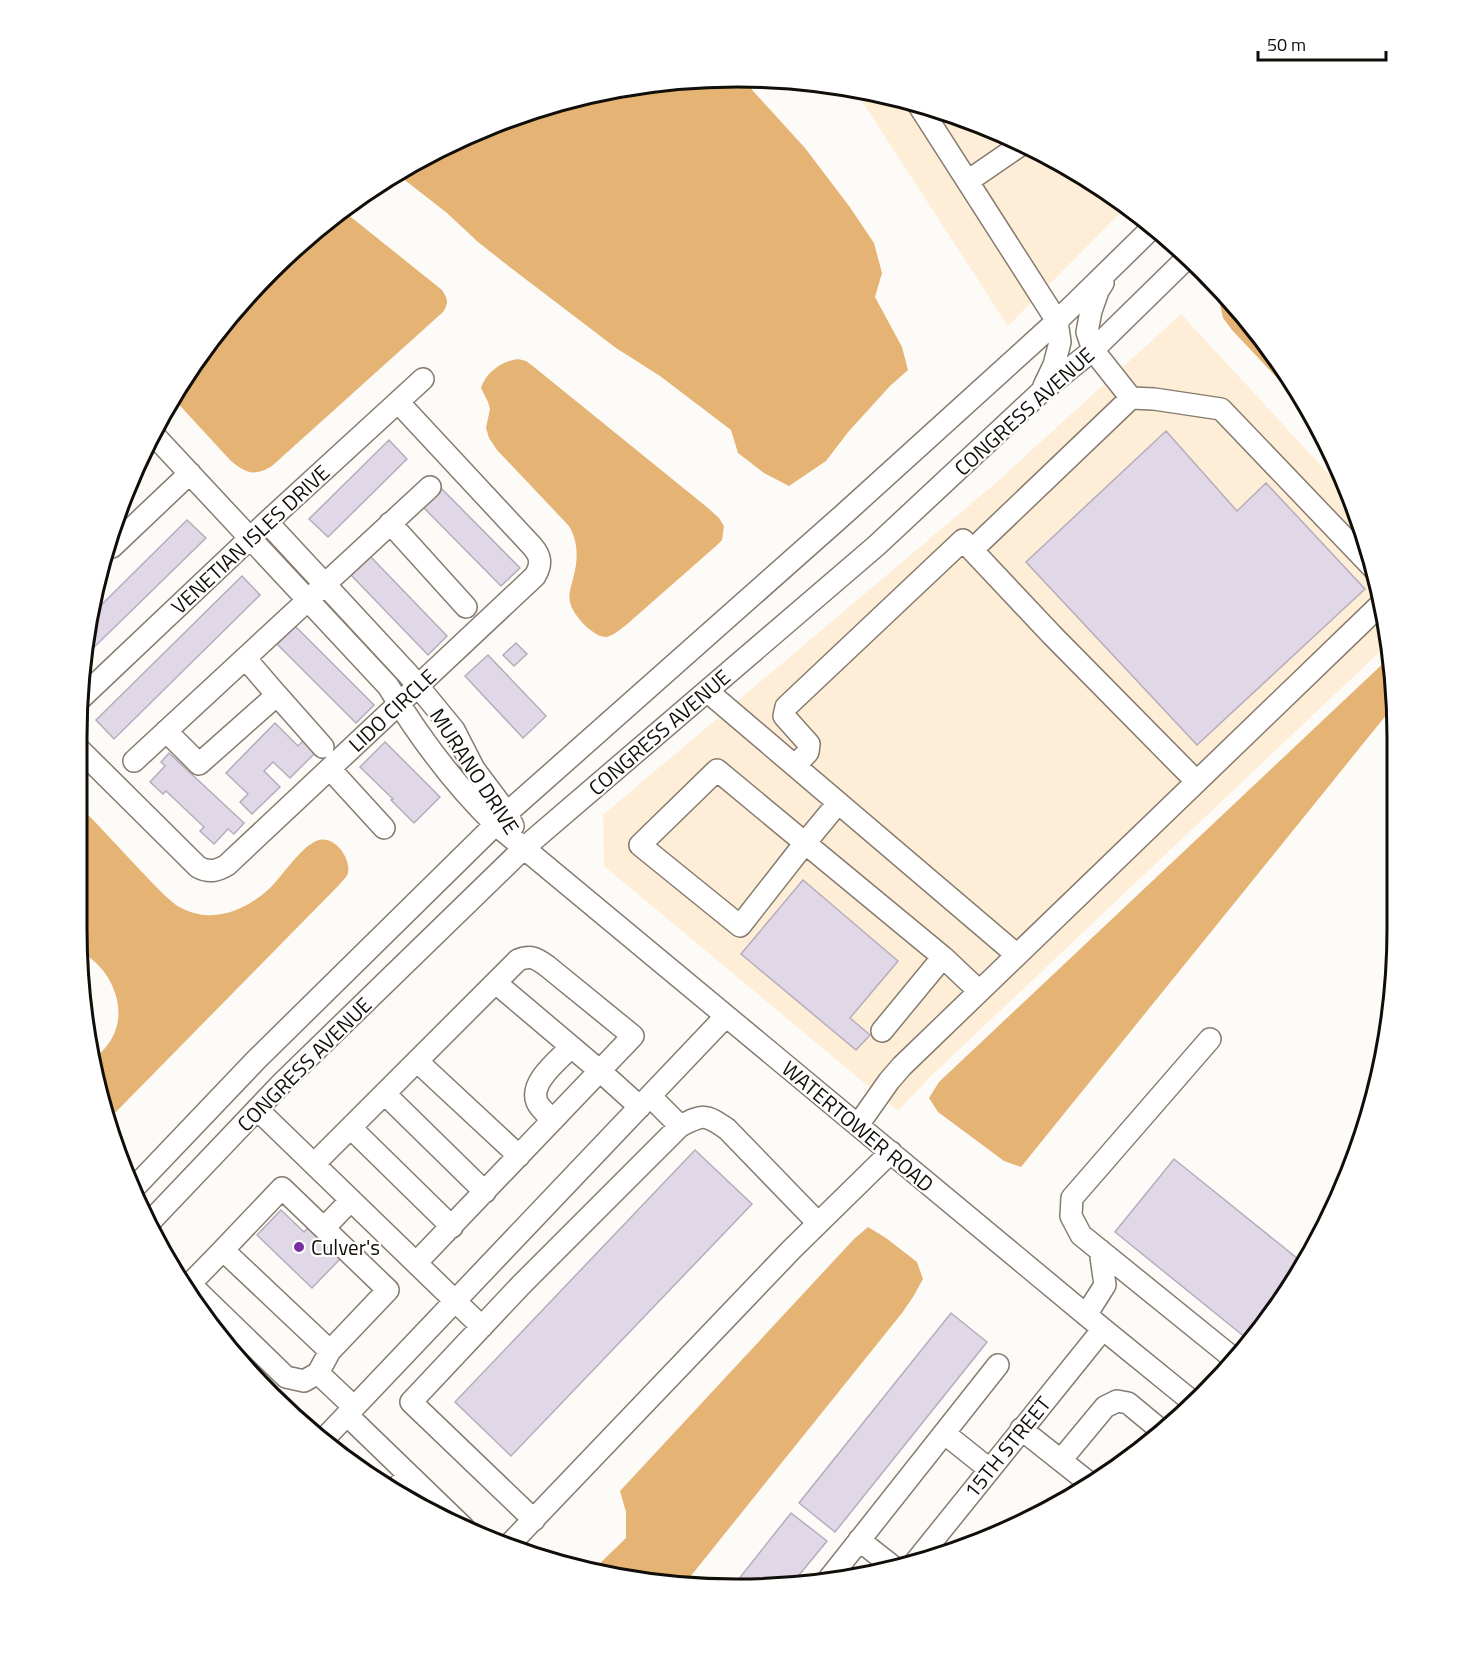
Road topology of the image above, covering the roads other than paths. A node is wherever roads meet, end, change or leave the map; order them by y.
1 (925, 115) edge
2 (1014, 149) edge
3 (968, 181) junction
4 (1147, 233) edge
5 (1119, 261) junction
6 (1182, 263) edge
7 (1057, 321) junction
8 (1093, 350) junction
9 (423, 379) dead end
10 (1041, 392) junction
11 (1131, 398) junction
12 (398, 402) junction
13 (159, 441) edge
14 (189, 473) junction
15 (430, 487) dead end
16 (267, 522) junction
17 (390, 523) junction
18 (119, 535) edge
19 (250, 538) junction
20 (972, 550) junction
21 (1361, 555) edge
22 (324, 584) junction
23 (308, 599) junction
24 (466, 607) dead end
25 (1375, 610) edge
26 (245, 658) junction
27 (418, 686) junction
28 (88, 691) edge
29 (707, 691) junction
30 (277, 695) junction
31 (399, 704) junction
32 (166, 731) junction
33 (323, 747) dead end
34 (87, 757) edge
35 (135, 761) dead end
36 (795, 766) junction
37 (330, 769) junction
38 (1196, 781) junction
39 (838, 803) junction
40 (501, 819) junction
41 (384, 828) dead end
42 (806, 843) junction
43 (524, 848) junction
44 (1017, 955) junction
45 (943, 957) junction
46 (496, 983) junction
47 (979, 991) junction
48 (726, 1016) junction
49 (882, 1031) dead end
50 (1210, 1038) dead end
51 (572, 1047) junction
52 (418, 1062) junction
53 (600, 1071) junction
54 (385, 1094) junction
55 (645, 1101) junction
56 (257, 1109) junction
57 (553, 1120) junction
58 (858, 1125) junction
59 (680, 1126) junction
60 (351, 1128) junction
61 (891, 1152) junction
62 (519, 1156) junction
63 (314, 1164) junction
64 (138, 1183) edge
65 (485, 1192) junction
66 (351, 1200) junction
67 (155, 1217) edge
68 (818, 1223) junction
69 (452, 1227) junction
70 (324, 1228) junction
71 (224, 1250) junction
72 (1100, 1250) junction
73 (416, 1263) junction
74 (192, 1282) edge
75 (202, 1297) edge
76 (456, 1300) junction
77 (1086, 1315) junction
78 (482, 1327) junction
79 (1102, 1329) junction
80 (330, 1351) junction
81 (1229, 1355) edge
82 (998, 1365) dead end
83 (318, 1373) junction
84 (1188, 1398) edge
85 (351, 1411) junction
86 (1156, 1426) edge
87 (1021, 1430) junction
88 (944, 1433) junction
89 (328, 1435) edge
90 (1061, 1460) junction
91 (989, 1469) junction
92 (1083, 1478) edge
93 (403, 1482) edge
94 (426, 1499) edge
95 (534, 1520) junction
96 (514, 1540) edge
97 (859, 1540) junction
98 (920, 1553) edge
99 (897, 1559) edge
100 (835, 1571) edge

1 - 3 street
2 - 3 street
3 - 7 street
4 - 5 street, CONGRESS AVENUE
5 - 7 street, CONGRESS AVENUE
5 - 8 street
6 - 8 street, CONGRESS AVENUE
7 - 10 street
7 - 40 street, CONGRESS AVENUE
8 - 10 street, CONGRESS AVENUE
8 - 11 street
9 - 12 street, VENETIAN ISLES DRIVE
10 - 29 street, CONGRESS AVENUE
11 - 20 street
11 - 21 street
12 - 16 street, VENETIAN ISLES DRIVE
12 - 27 street, LIDO CIRCLE
13 - 14 street
14 - 18 street
14 - 19 street
15 - 17 street
16 - 19 street, VENETIAN ISLES DRIVE
16 - 22 street, MURANO DRIVE
17 - 22 street
17 - 24 street
19 - 23 street, MURANO DRIVE
19 - 28 street, VENETIAN ISLES DRIVE
20 - 36 street
20 - 38 street
22 - 23 street
22 - 27 street, MURANO DRIVE
23 - 26 street
23 - 31 street, MURANO DRIVE
25 - 38 street
26 - 30 street
26 - 32 street
27 - 31 street, LIDO CIRCLE
27 - 40 street, MURANO DRIVE
29 - 36 street
29 - 43 street, CONGRESS AVENUE
30 - 32 street
30 - 33 street
31 - 37 street, LIDO CIRCLE
31 - 40 street, MURANO DRIVE
32 - 35 street
34 - 37 street, LIDO CIRCLE
36 - 39 street
37 - 41 street
38 - 44 street
39 - 42 street
39 - 44 street
40 - 43 street, MURANO DRIVE
40 - 64 street, CONGRESS AVENUE
42 - 42 street
42 - 45 street
43 - 48 street, WATERTOWER ROAD
43 - 56 street, CONGRESS AVENUE
44 - 47 street
45 - 47 street
45 - 49 street
46 - 51 street
46 - 52 street
46 - 53 street
47 - 58 street
48 - 55 street
48 - 58 street, WATERTOWER ROAD
50 - 72 street
51 - 53 street
51 - 57 street
52 - 54 street
52 - 62 street
53 - 55 street
53 - 57 street
54 - 60 street
54 - 65 street
55 - 59 street
55 - 76 street
56 - 63 street
56 - 67 street, CONGRESS AVENUE
57 - 62 street
58 - 61 street, WATERTOWER ROAD
59 - 68 street
59 - 78 street
60 - 63 street
60 - 69 street
61 - 68 street
61 - 77 street, WATERTOWER ROAD
62 - 65 street
63 - 66 street
65 - 69 street
66 - 70 street
66 - 73 street
68 - 95 street
69 - 73 street
70 - 71 street
70 - 80 street
71 - 74 street
71 - 80 street
72 - 77 street
72 - 81 street
73 - 76 street
75 - 83 street
76 - 78 street
76 - 85 street
77 - 79 street, WATERTOWER ROAD
78 - 95 street
79 - 84 street, WATERTOWER ROAD
79 - 87 street, 15TH STREET
80 - 83 street
82 - 88 street
83 - 85 street
85 - 89 street
85 - 93 street
86 - 90 street
87 - 90 street
87 - 91 street, 15TH STREET
88 - 91 street
88 - 97 street
90 - 92 street
91 - 98 street, 15TH STREET
93 - 94 street
95 - 96 street
97 - 99 street
97 - 100 street

